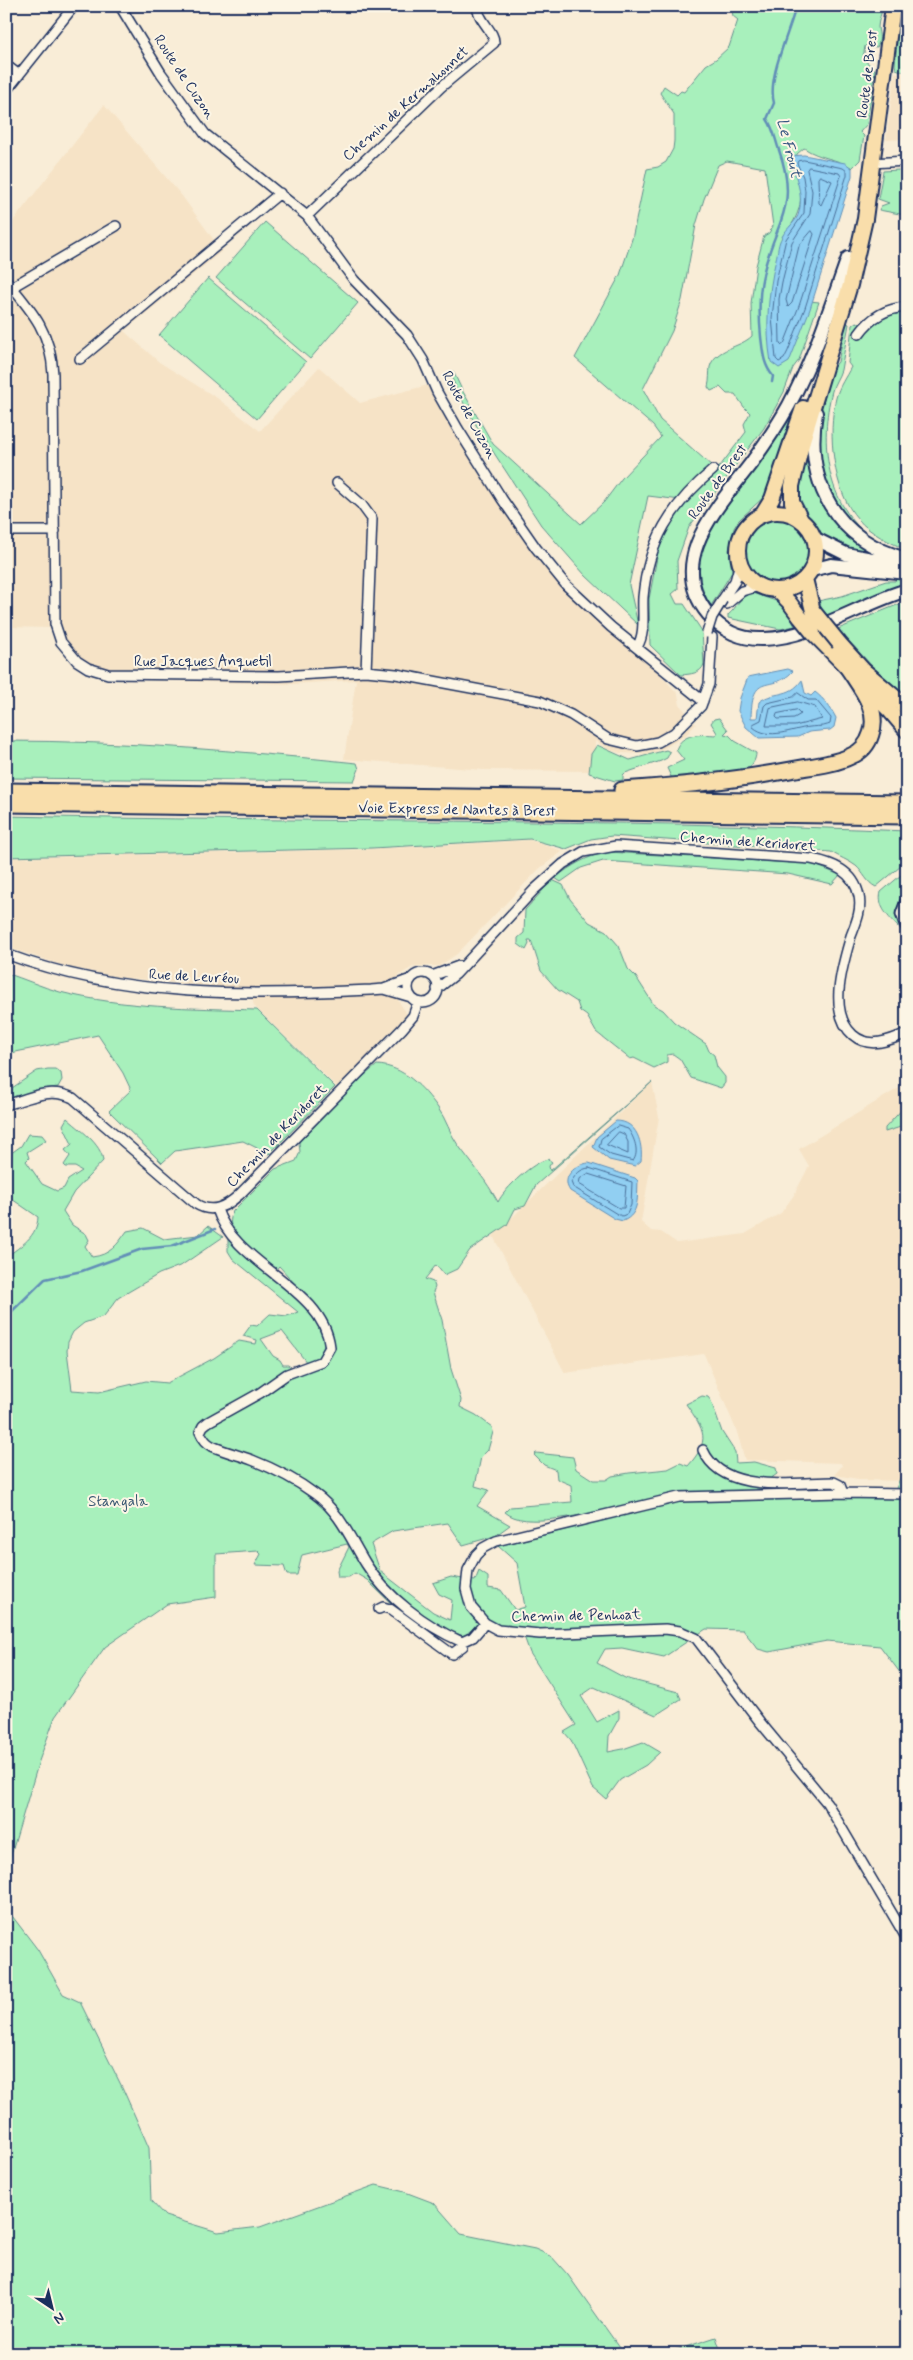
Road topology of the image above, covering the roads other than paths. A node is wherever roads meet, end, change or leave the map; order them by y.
1 (74, 6) edge
2 (120, 6) edge
3 (477, 6) edge
4 (893, 6) edge
5 (6, 65) edge
6 (19, 75) junction
7 (6, 91) edge
8 (907, 161) edge
9 (872, 163) junction
10 (280, 193) junction
11 (307, 216) junction
12 (116, 226) dead end
13 (848, 258) junction
14 (9, 283) edge
15 (907, 307) edge
16 (858, 334) dead end
17 (80, 359) dead end
18 (821, 382) junction
19 (714, 470) dead end
20 (337, 483) dead end
21 (762, 515) junction
22 (801, 520) junction
23 (6, 531) edge
24 (55, 531) junction
25 (814, 538) junction
26 (907, 559) edge
27 (740, 563) junction
28 (907, 566) edge
29 (809, 574) junction
30 (907, 574) edge
31 (758, 586) junction
32 (777, 590) junction
33 (907, 590) edge
34 (725, 602) junction
35 (834, 646) junction
36 (637, 647) junction
37 (848, 668) junction
38 (366, 671) junction
39 (866, 673) joint
40 (703, 701) junction
41 (897, 706) edge
42 (907, 720) edge
43 (907, 731) edge
44 (6, 791) edge
45 (503, 797) junction
46 (907, 803) edge
47 (6, 804) edge
48 (907, 816) edge
49 (907, 900) edge
50 (907, 926) edge
51 (6, 954) edge
52 (462, 965) junction
53 (432, 976) junction
54 (411, 979) junction
55 (384, 989) junction
56 (437, 989) junction
57 (415, 1000) junction
58 (907, 1033) edge
59 (8, 1105) edge
60 (217, 1209) junction
61 (703, 1450) dead end
62 (843, 1493) junction
63 (907, 1494) edge
64 (378, 1609) dead end
65 (484, 1624) junction
66 (464, 1641) junction
67 (907, 1939) edge

1 - 6 street
2 - 10 street, Route de Cuzon
3 - 11 street, Chemin de Kermahonnet
4 - 9 main road, Route de Brest
5 - 6 street
6 - 7 street
8 - 9 street
9 - 13 main road, Route de Brest
9 - 18 main road, Route de Brest
10 - 11 street, Route de Cuzon
10 - 17 street
11 - 36 street, Route de Cuzon
12 - 14 street
13 - 21 main road, Route de Brest
13 - 33 main road, Route de Brest
14 - 24 street, Rue Jacques Anquetil
15 - 16 street
18 - 22 main road, Route de Brest
18 - 26 main road, Route de Brest
19 - 36 street
20 - 38 street
21 - 22 main road
21 - 27 main road
22 - 25 main road
23 - 24 street
24 - 38 street, Rue Jacques Anquetil
25 - 28 main road
25 - 29 main road
27 - 31 main road
27 - 34 street
29 - 30 main road
29 - 32 main road
29 - 35 main road, bridge
31 - 32 main road
31 - 34 street
32 - 35 main road, bridge
34 - 40 street
35 - 37 main road
35 - 39 main road
36 - 40 street, Route de Cuzon
37 - 41 main road
37 - 45 highway
38 - 40 street, Rue Jacques Anquetil
39 - 41 highway
41 - 42 main road
41 - 43 main road
44 - 45 highway, Voie Express de Nantes à Brest
45 - 46 highway, Voie Express de Nantes à Brest
47 - 48 highway, Voie Express de Nantes à Brest
49 - 50 street
51 - 55 street, Rue de Leuréou
52 - 53 street, Chemin de Keridoret
52 - 56 street, Chemin de Keridoret
52 - 58 street, Chemin de Keridoret
53 - 54 street
53 - 56 street
54 - 55 street, Rue de Leuréou
54 - 57 street
55 - 57 street, Rue de Leuréou
56 - 57 street
57 - 60 street, Chemin de Keridoret
59 - 60 street
60 - 66 street
61 - 62 street
62 - 63 street
62 - 65 street
64 - 66 street
65 - 66 street
65 - 67 street, Chemin de Penhoat

